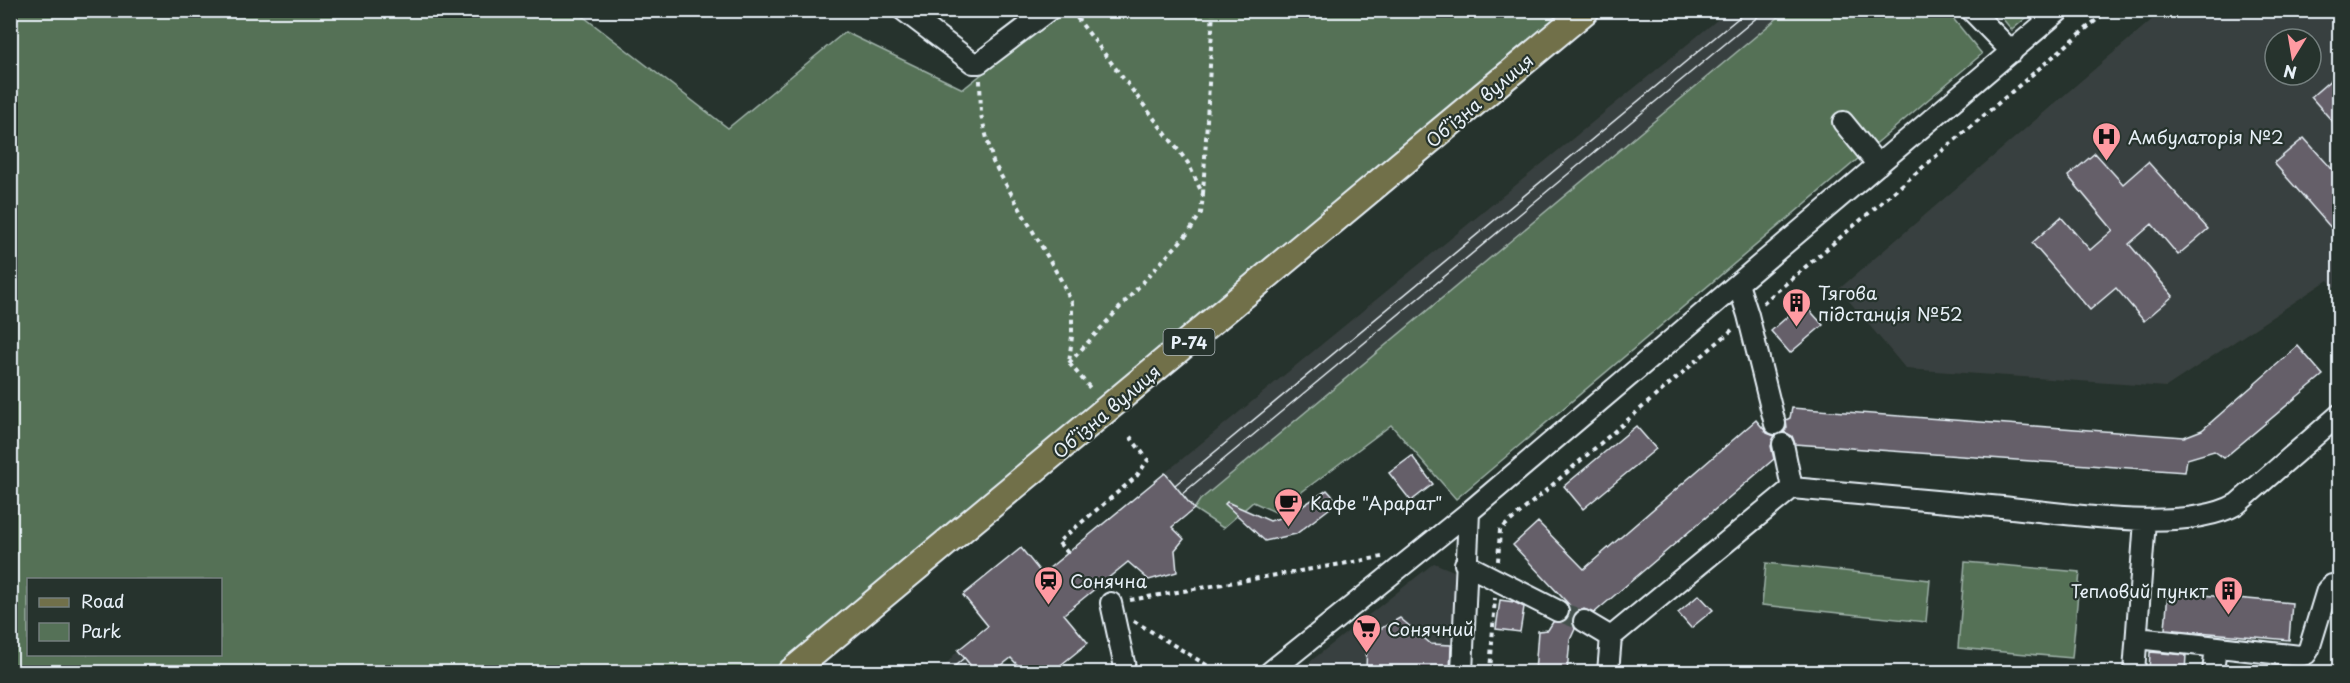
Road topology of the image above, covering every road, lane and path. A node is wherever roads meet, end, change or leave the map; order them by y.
1 (903, 10) edge
2 (1049, 10) edge
3 (1071, 10) edge
4 (1213, 10) edge
5 (1587, 10) edge
6 (1971, 10) edge
7 (2060, 10) edge
8 (2012, 52) junction
9 (979, 63) junction
10 (1843, 122) dead end
11 (1878, 165) junction
12 (1203, 195) junction
13 (1738, 284) junction
14 (1069, 363) junction
15 (1090, 388) dead end
16 (2340, 414) edge
17 (1775, 424) dead end
18 (1128, 434) dead end
19 (1783, 444) dead end
20 (1792, 488) junction
21 (1469, 512) junction
22 (2145, 520) junction
23 (1068, 553) dead end
24 (1387, 556) dead end
25 (1465, 564) junction
26 (2340, 585) edge
27 (1112, 603) junction
28 (1558, 611) tunnel mouth
29 (1584, 621) tunnel mouth
30 (1611, 637) junction
31 (2138, 638) junction
32 (2216, 647) junction
33 (791, 672) edge
34 (1126, 672) edge
35 (1218, 672) edge
36 (1270, 672) edge
37 (1462, 672) edge
38 (1608, 672) edge
39 (2134, 672) edge
40 (2213, 672) edge

1 - 9 street
2 - 9 street
3 - 12 path
4 - 12 path
5 - 33 main road, Обʼїзна вулиця / Р-74
6 - 8 street
7 - 8 street
8 - 11 street
9 - 14 path
10 - 11 street
11 - 13 street
12 - 14 path
13 - 17 street
13 - 21 street
14 - 15 path
16 - 22 street
18 - 23 path
19 - 20 street
20 - 22 street
20 - 30 street
21 - 25 street
21 - 36 street
22 - 31 street
24 - 27 path
25 - 28 street
25 - 37 street
26 - 32 street
27 - 34 street
27 - 35 path
29 - 30 street
30 - 38 street
31 - 32 street
31 - 39 street
32 - 40 street

